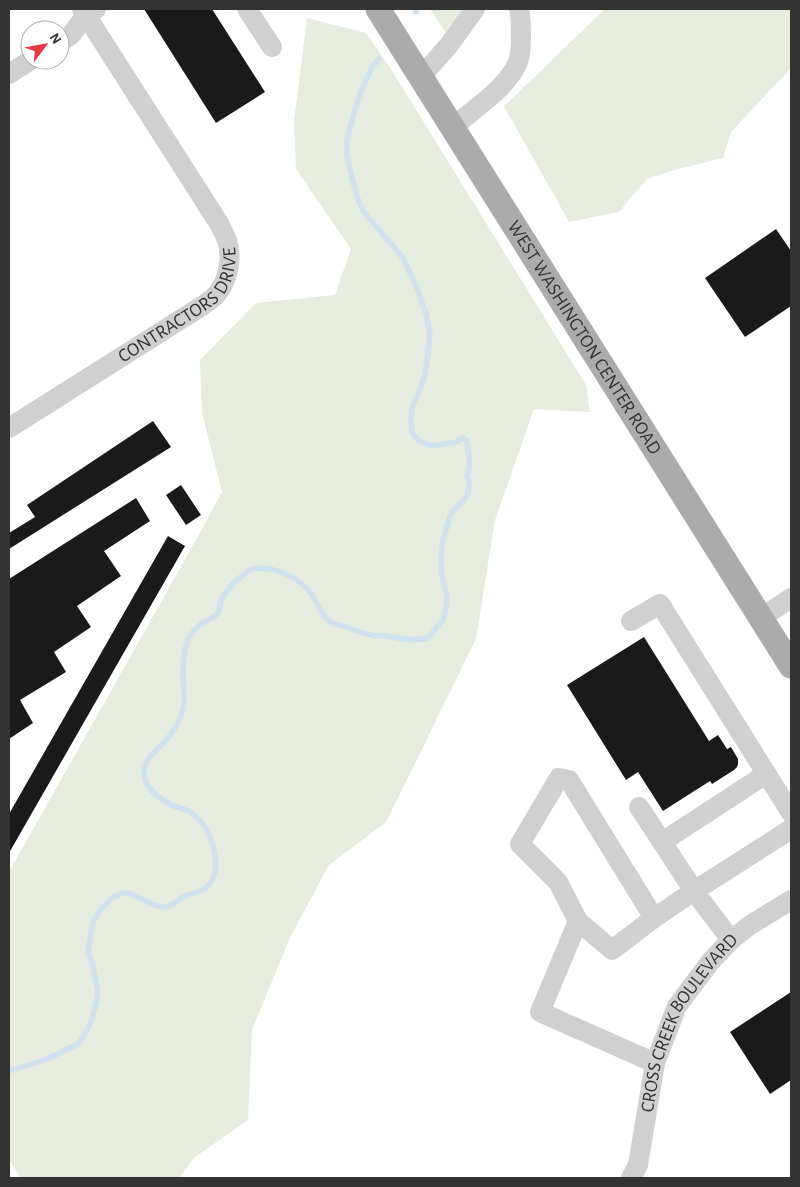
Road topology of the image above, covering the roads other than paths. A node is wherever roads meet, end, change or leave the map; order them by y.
1 (247, 9) edge
2 (378, 9) edge
3 (475, 9) edge
4 (518, 9) edge
5 (88, 11) edge
6 (70, 36) edge
7 (272, 47) dead end
8 (20, 67) edge
9 (9, 74) edge
10 (421, 77) junction
11 (453, 127) junction
12 (9, 428) edge
13 (791, 598) edge
14 (761, 618) junction
15 (631, 621) dead end
16 (791, 666) edge
17 (766, 774) junction
18 (639, 807) dead end
19 (791, 813) edge
20 (791, 829) edge
21 (662, 842) junction
22 (694, 891) junction
23 (791, 900) edge
24 (654, 918) junction
25 (578, 921) junction
26 (731, 940) junction
27 (655, 1063) junction
28 (631, 1178) edge

1 - 7 street
2 - 10 main road, WEST WASHINGTON CENTER ROAD
3 - 10 street
4 - 11 street
5 - 6 street
5 - 12 street, CONTRACTORS DRIVE
8 - 9 street
10 - 11 main road, WEST WASHINGTON CENTER ROAD
11 - 14 main road, WEST WASHINGTON CENTER ROAD
13 - 14 street
14 - 16 main road, WEST WASHINGTON CENTER ROAD
15 - 17 street
17 - 19 street
17 - 21 street
18 - 21 street
20 - 22 street
21 - 22 street
22 - 24 street
22 - 26 street
23 - 26 street, CROSS CREEK BOULEVARD
24 - 25 street
24 - 25 street
25 - 27 street
26 - 27 street, CROSS CREEK BOULEVARD
27 - 28 street, CROSS CREEK BOULEVARD

